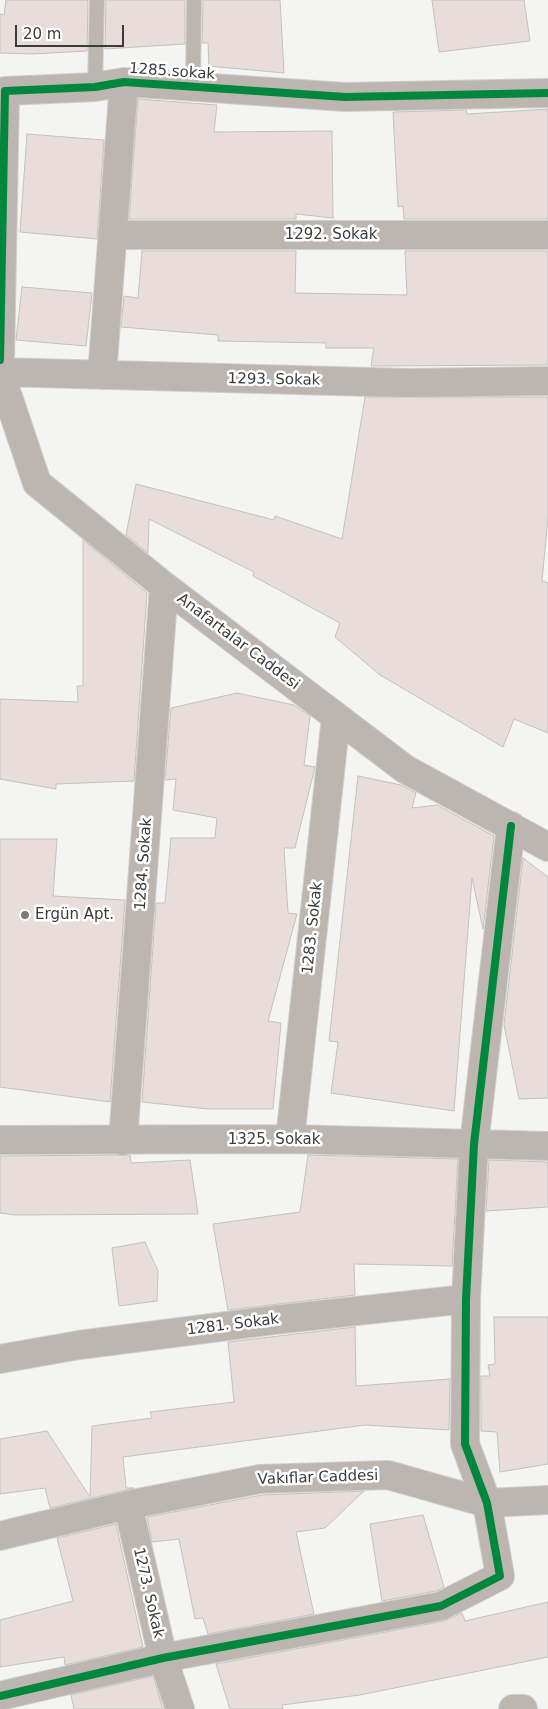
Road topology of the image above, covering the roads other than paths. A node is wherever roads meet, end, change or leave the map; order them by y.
1 (97, 0) edge
2 (194, 0) edge
3 (124, 82) junction
4 (94, 87) junction
5 (193, 88) junction
6 (548, 93) edge
7 (113, 235) junction
8 (548, 235) edge
9 (0, 360) edge
10 (0, 373) edge
11 (102, 375) junction
12 (548, 381) edge
13 (164, 586) junction
14 (336, 717) junction
15 (511, 826) junction
16 (548, 847) edge
17 (290, 1139) junction
18 (0, 1140) edge
19 (124, 1141) junction
20 (474, 1144) junction
21 (548, 1146) edge
22 (466, 1299) junction
23 (0, 1359) edge
24 (548, 1500) edge
25 (487, 1503) junction
26 (128, 1506) junction
27 (0, 1536) edge
28 (163, 1658) junction
29 (0, 1696) edge
30 (180, 1709) edge
31 (512, 1709) edge
32 (522, 1709) edge

1 - 4 lane
2 - 5 lane
3 - 4 street, 1285.sokak
3 - 5 street, 1285.sokak
3 - 7 street
4 - 9 street, 1285.sokak
5 - 6 street, 1285.sokak
7 - 8 street, 1292. Sokak
7 - 11 street
10 - 11 street, 1293. Sokak
10 - 13 street, Anafartalar Caddesi
11 - 12 street, 1293. Sokak
13 - 14 street, Anafartalar Caddesi
13 - 19 street, 1284. Sokak
14 - 15 street, Anafartalar Caddesi
14 - 17 street, 1283. Sokak
15 - 16 street, Anafartalar Caddesi
15 - 20 street
17 - 19 street, 1325. Sokak
17 - 20 street, 1325. Sokak
18 - 19 street, 1325. Sokak
20 - 21 street, 1325. Sokak
20 - 22 street
22 - 23 street, 1281. Sokak
22 - 25 street
24 - 25 street, Vakıflar Caddesi
25 - 26 street, Vakıflar Caddesi
25 - 28 street
26 - 27 street, Vakıflar Caddesi
26 - 28 street, 1273. Sokak
28 - 29 street
28 - 30 street, 1273. Sokak
31 - 32 street

